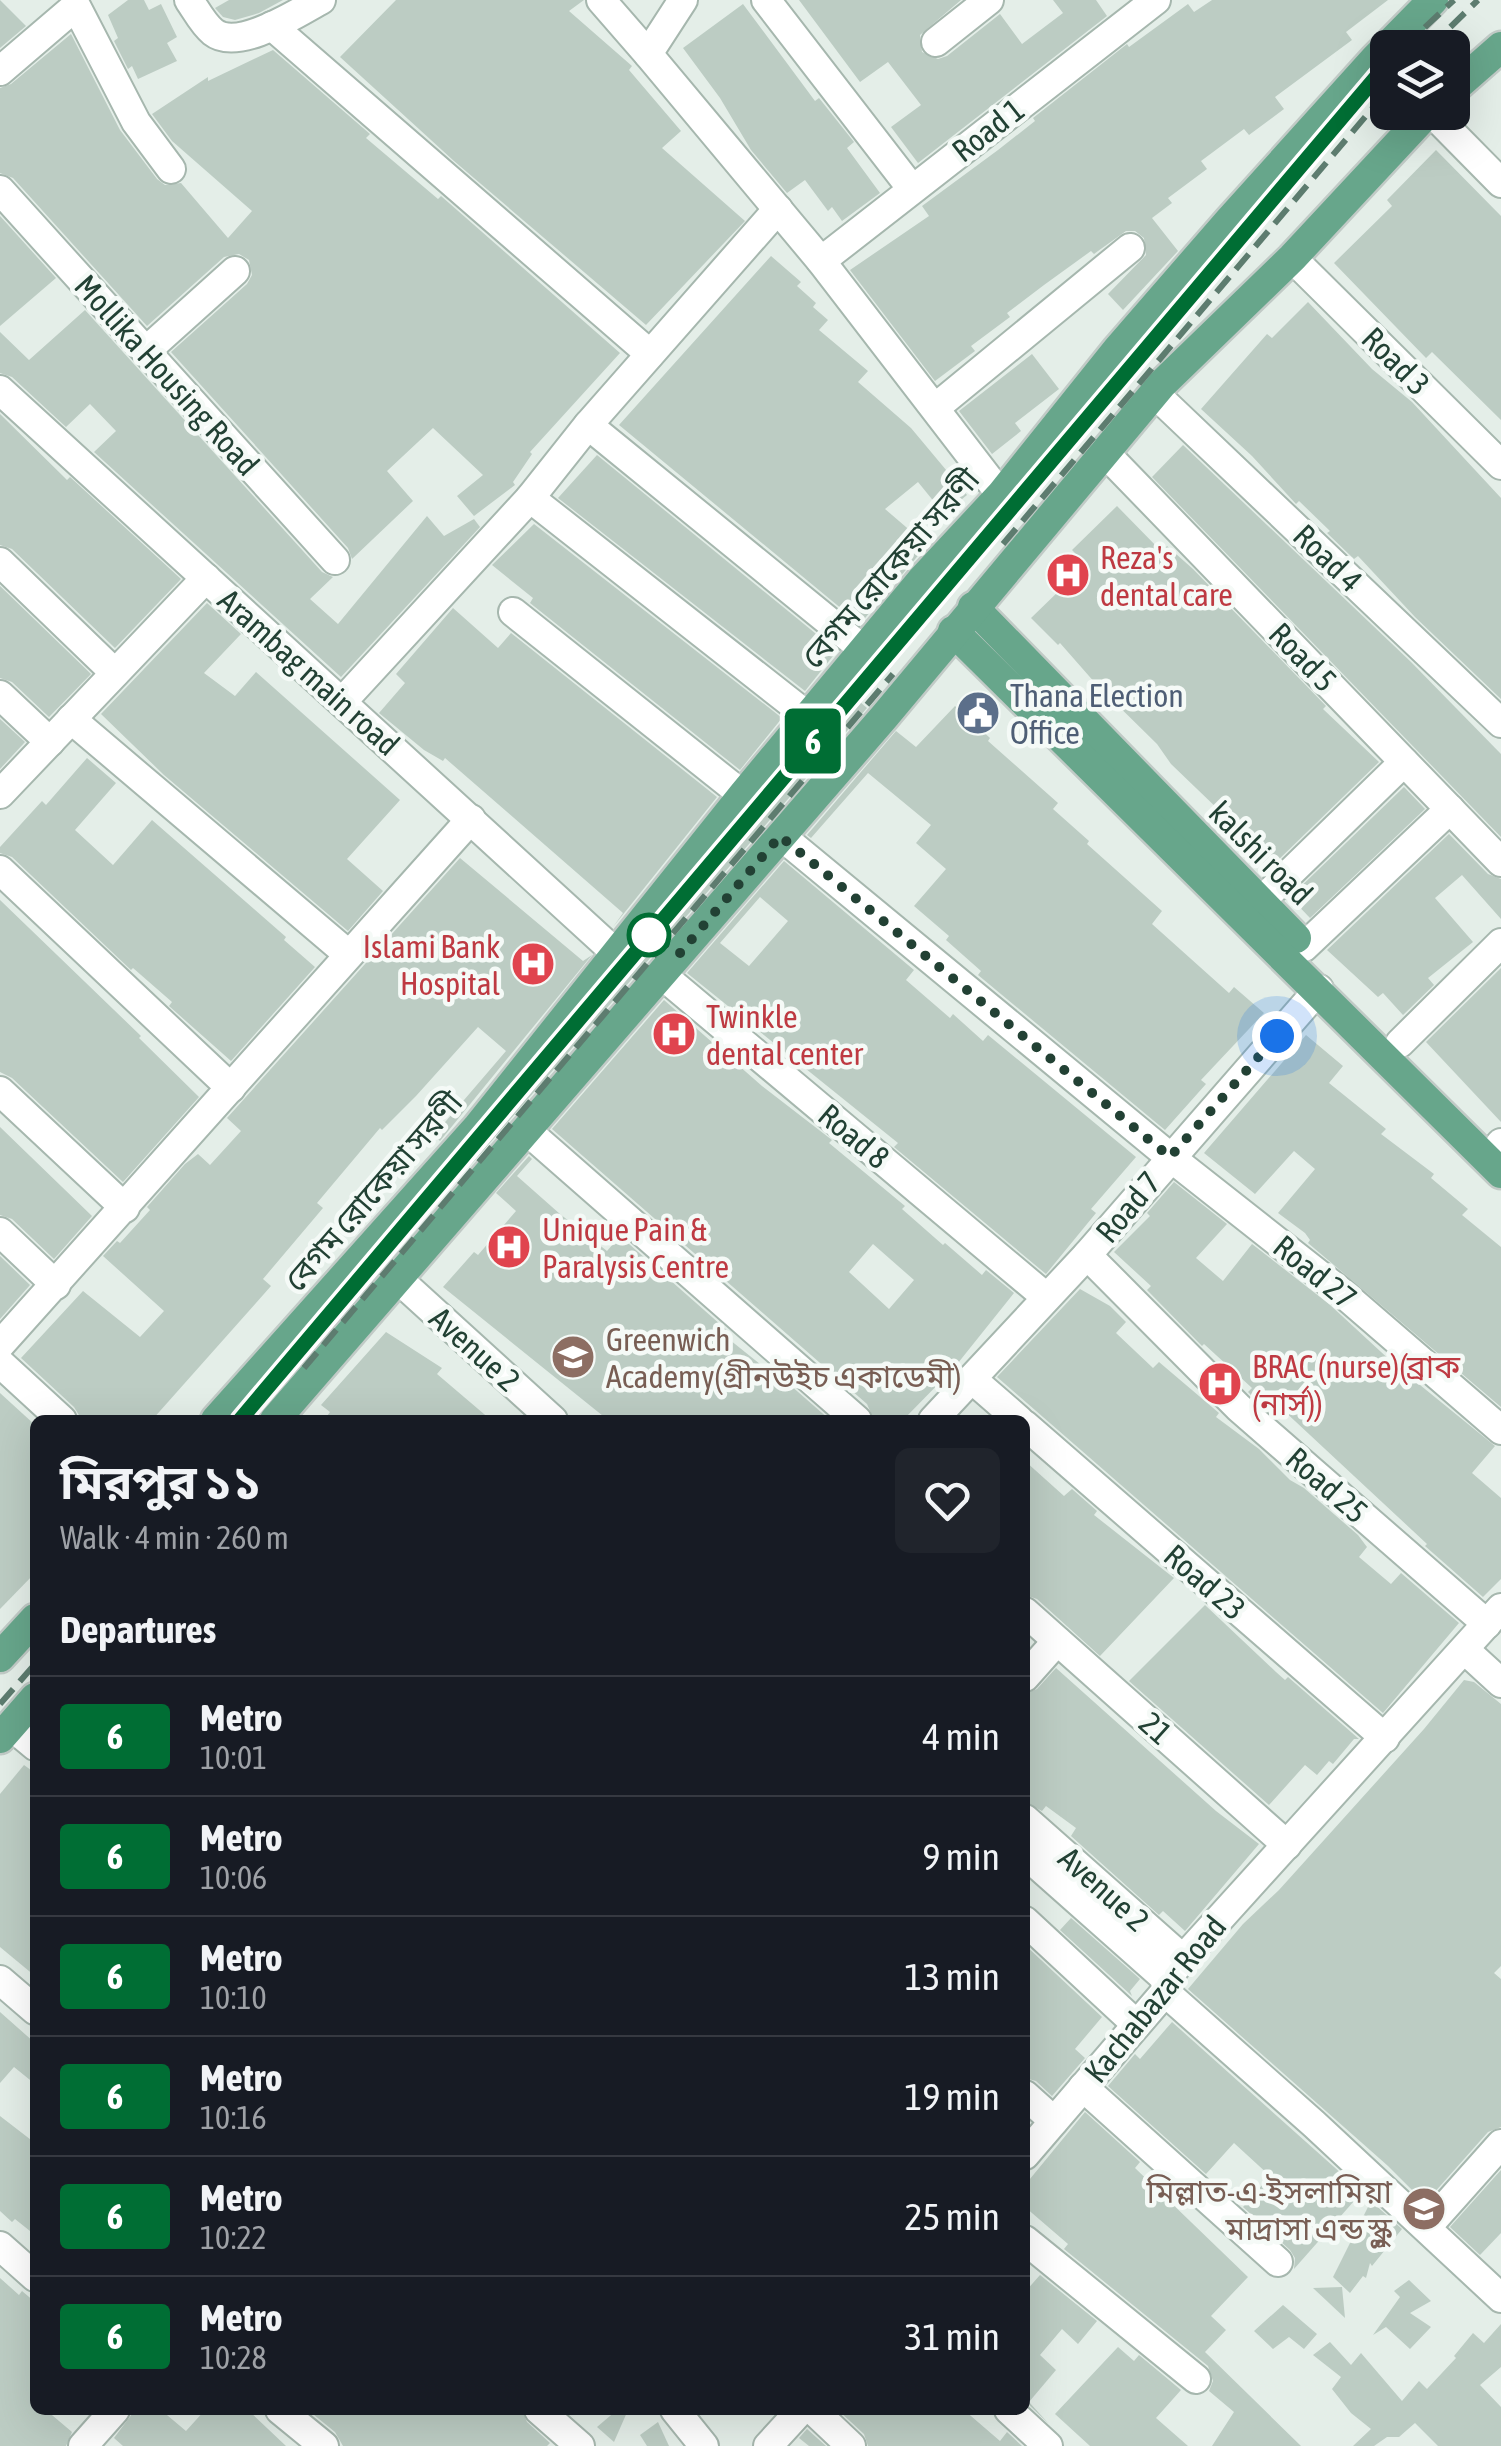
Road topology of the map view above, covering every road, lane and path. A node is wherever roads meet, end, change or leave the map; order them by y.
1 (189, 0) edge
2 (322, 0) edge
3 (601, 0) edge
4 (683, 0) edge
5 (766, 0) edge
6 (989, 0) edge
7 (1156, 0) edge
8 (1434, 0) edge
9 (272, 26) junction
10 (1410, 30) edge
11 (936, 42) dead end
12 (1501, 46) edge
13 (648, 54) junction
14 (0, 71) edge
15 (1470, 74) edge
16 (1370, 77) edge
17 (1413, 130) edge
18 (1448, 130) edge
19 (171, 168) dead end
20 (1501, 183) edge
21 (912, 189) junction
22 (0, 190) edge
23 (778, 209) junction
24 (1130, 248) dead end
25 (1292, 258) junction
26 (822, 261) junction
27 (235, 271) dead end
28 (146, 351) junction
29 (650, 354) junction
30 (0, 390) edge
31 (1154, 393) junction
32 (935, 408) junction
33 (588, 425) junction
34 (1104, 452) junction
35 (1501, 465) edge
36 (1001, 495) junction
37 (530, 498) junction
38 (334, 560) dead end
39 (0, 562) edge
40 (206, 578) junction
41 (973, 608) junction
42 (513, 612) dead end
43 (953, 632) junction
44 (864, 650) junction
45 (115, 673) junction
46 (0, 694) edge
47 (342, 702) junction
48 (808, 717) junction
49 (71, 719) junction
50 (1501, 724) edge
51 (50, 742) junction
52 (1404, 762) junction
53 (0, 794) edge
54 (743, 795) junction
55 (1450, 809) junction
56 (470, 819) junction
57 (780, 836) junction
58 (1501, 862) edge
59 (0, 870) edge
60 (1260, 902) junction
61 (1501, 943) edge
62 (1304, 947) junction
63 (348, 954) junction
64 (618, 955) junction
65 (662, 975) junction
66 (1319, 989) junction
67 (1400, 1043) junction
68 (231, 1088) junction
69 (0, 1091) edge
70 (526, 1130) junction
71 (1501, 1144) edge
72 (1170, 1157) junction
73 (1501, 1172) edge
74 (125, 1208) junction
75 (0, 1232) edge
76 (1086, 1255) junction
77 (398, 1278) junction
78 (56, 1285) junction
79 (1046, 1297) junction
80 (0, 1345) edge
81 (0, 1363) edge
82 (973, 1380) junction
83 (57, 1415) edge
84 (220, 1415) edge
85 (279, 1415) edge
86 (548, 1415) edge
87 (852, 1415) edge
88 (938, 1415) edge
89 (1013, 1415) edge
90 (1030, 1429) edge
91 (1501, 1430) edge
92 (1030, 1616) edge
93 (1494, 1616) edge
94 (30, 1625) edge
95 (1058, 1641) junction
96 (1465, 1650) junction
97 (0, 1658) edge
98 (1030, 1672) edge
99 (1501, 1683) edge
100 (30, 1704) edge
101 (6, 1732) edge
102 (1385, 1738) junction
103 (30, 1744) edge
104 (1030, 1824) edge
105 (1286, 1845) junction
106 (1030, 1858) edge
107 (1030, 1927) edge
108 (1171, 1976) junction
109 (0, 1980) edge
110 (30, 2006) edge
111 (1136, 2024) junction
112 (1083, 2087) junction
113 (1030, 2100) edge
114 (1054, 2121) junction
115 (1501, 2144) edge
116 (1030, 2149) edge
117 (1426, 2227) junction
118 (1030, 2244) edge
119 (0, 2246) edge
120 (1278, 2262) dead end
121 (30, 2272) edge
122 (1501, 2298) edge
123 (1196, 2379) dead end
124 (112, 2415) edge
125 (286, 2415) edge
126 (544, 2415) edge
127 (679, 2415) edge
128 (797, 2415) edge
129 (818, 2415) edge
130 (1015, 2415) edge
131 (86, 2445) edge
132 (324, 2446) edge
133 (580, 2446) edge
134 (704, 2446) edge
135 (768, 2446) edge
136 (851, 2446) edge
137 (1048, 2446) edge

1 - 9 street
2 - 9 street
3 - 13 street
4 - 13 street
5 - 21 street
6 - 11 street
7 - 21 street, Road 1
8 - 10 main road, বেগম রোকেয়া সরণী
9 - 29 street
12 - 15 main road
13 - 23 street
14 - 19 street
16 - 36 main road, বেগম রোকেয়া সরণী
17 - 25 main road
18 - 20 street
21 - 26 street, Road 1
22 - 28 street, Mollika Housing Road
23 - 26 street
23 - 29 street
24 - 32 street
25 - 31 main road
25 - 35 street, Road 3
26 - 32 street
27 - 28 street
28 - 38 street, Mollika Housing Road
29 - 33 street
30 - 40 street, Arambag main road
31 - 34 main road
31 - 50 street, Road 4
32 - 36 street
33 - 37 street
33 - 44 street
34 - 41 main road
34 - 52 street, Road 5
36 - 44 main road, বেগম রোকেয়া সরণী
37 - 47 street
37 - 48 street
39 - 45 street
40 - 45 street
40 - 47 street, Arambag main road
41 - 43 main road
41 - 60 main road, kalshi road
42 - 54 street
43 - 57 main road
43 - 66 main road
44 - 48 main road, বেগম রোকেয়া সরণী
45 - 49 street
46 - 51 street
47 - 56 street, Arambag main road
48 - 54 main road, বেগম রোকেয়া সরণী
49 - 51 street
49 - 63 street
51 - 53 street
52 - 55 street, Road 5
52 - 60 street
54 - 64 main road, বেগম রোকেয়া সরণী
55 - 58 street, Road 5
55 - 62 street
56 - 63 street
56 - 64 street, Arambag main road
57 - 65 main road
57 - 72 street, Road 27
59 - 68 street
60 - 62 main road, kalshi road
61 - 67 street
62 - 67 main road, kalshi road
63 - 68 street
64 - 84 main road, বেগম রোকেয়া সরণী
65 - 70 main road
65 - 79 street, Road 8
66 - 72 street, Road 7
66 - 73 main road
67 - 71 main road, kalshi road
68 - 74 street
69 - 74 street
70 - 77 main road
70 - 87 street
72 - 76 street, Road 7
72 - 91 street, Road 27
74 - 78 street
75 - 78 street
76 - 79 street, Road 7
76 - 93 street, Road 25
77 - 85 main road
77 - 86 street, Avenue 2
78 - 80 street
79 - 82 street, Road 7
81 - 83 street
82 - 88 street, Road 7
82 - 89 street
90 - 102 street, Road 23
92 - 95 street, 21
93 - 96 street, Kachabazar Road
94 - 97 main road
95 - 98 street
95 - 105 street, 21
96 - 99 street
96 - 102 street, Kachabazar Road
100 - 101 main road
101 - 103 street
102 - 105 street, Kachabazar Road
104 - 108 street, Avenue 2
105 - 108 street, Kachabazar Road
106 - 108 street, Avenue 2
107 - 111 street
108 - 111 street, Kachabazar Road
108 - 117 street
109 - 110 street
111 - 112 street, Kachabazar Road
112 - 114 street, Kachabazar Road
112 - 120 street
113 - 114 street
114 - 116 street, Kachabazar Road
115 - 117 street
117 - 122 street
118 - 123 street
119 - 121 street
124 - 131 street
125 - 132 street
126 - 133 street
127 - 134 street
128 - 135 street
129 - 136 street
130 - 137 street

